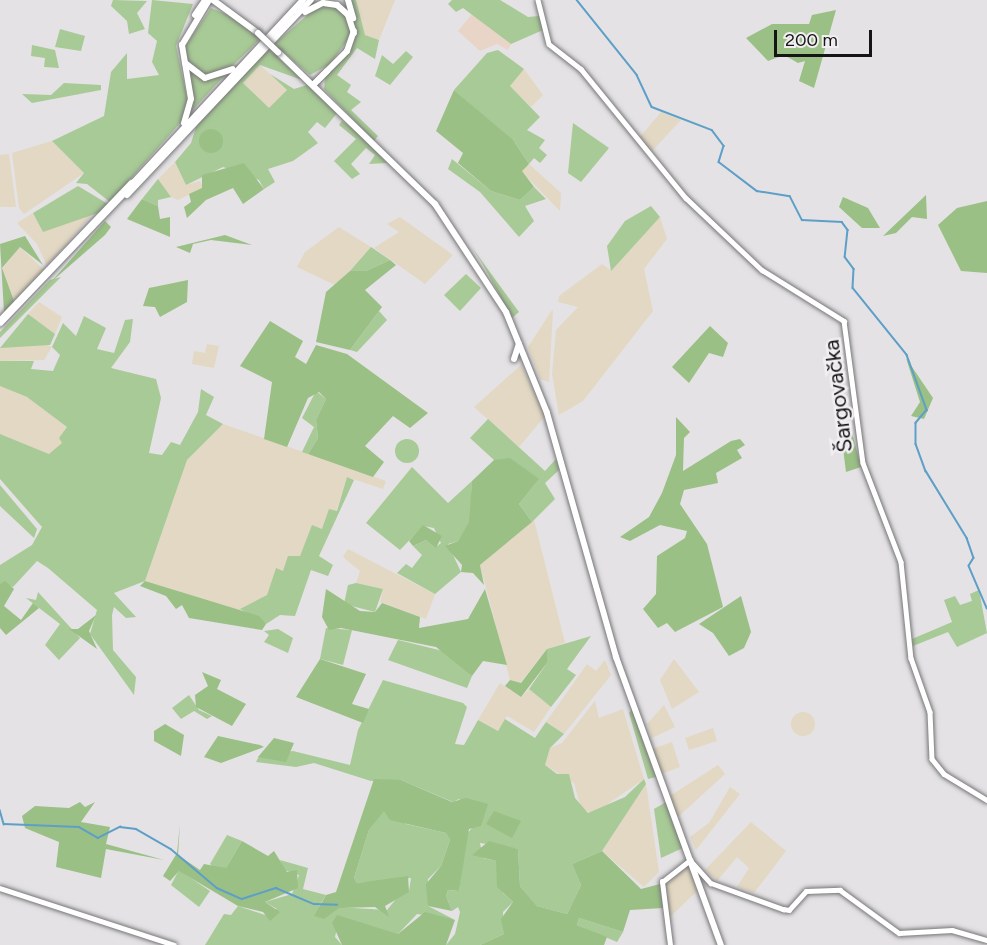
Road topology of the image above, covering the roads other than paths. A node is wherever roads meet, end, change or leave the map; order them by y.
1 (196, 0) edge
2 (205, 0) edge
3 (211, 0) edge
4 (303, 0) edge
5 (311, 0) edge
6 (348, 0) edge
7 (538, 0) edge
8 (232, 11) junction
9 (196, 15) junction
10 (354, 33) junction
11 (275, 38) junction
12 (256, 49) junction
13 (183, 60) junction
14 (302, 75) junction
15 (321, 78) junction
16 (313, 85) junction
17 (327, 97) junction
18 (166, 147) junction
19 (132, 184) joint
20 (127, 195) joint
21 (115, 204) junction
22 (109, 211) junction
23 (0, 322) edge
24 (0, 329) edge
25 (517, 335) junction
26 (533, 374) junction
27 (987, 800) edge
28 (690, 860) junction
29 (0, 888) edge
30 (987, 940) edge
31 (174, 945) edge
32 (670, 945) edge
33 (722, 945) edge

1 - 9 main road
2 - 9 main road
3 - 8 main road
3 - 9 main road
4 - 12 main road
5 - 11 main road
6 - 10 main road
7 - 27 street, Šargovačka
8 - 9 main road
8 - 14 main road, bridge
9 - 13 main road
10 - 11 main road
10 - 15 main road
11 - 20 main road
12 - 13 main road
12 - 18 main road
13 - 18 main road
14 - 15 main road
14 - 16 main road
15 - 16 main road
15 - 17 main road
16 - 17 main road
17 - 25 main road
18 - 19 main road
19 - 21 highway
20 - 21 highway
21 - 22 highway
22 - 23 highway
22 - 24 highway
25 - 26 main road
25 - 26 main road
26 - 28 main road
28 - 30 street
28 - 32 street
28 - 33 main road
29 - 31 street

